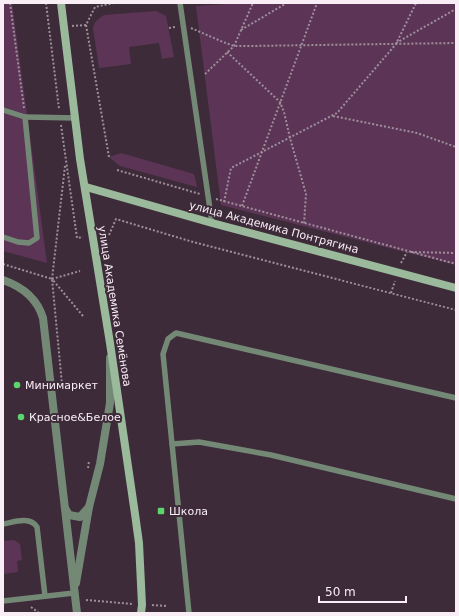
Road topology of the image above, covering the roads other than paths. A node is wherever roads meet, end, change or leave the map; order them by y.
1 (62, 3) edge
2 (180, 3) edge
3 (3, 110) edge
4 (25, 118) junction
5 (76, 118) junction
6 (86, 187) junction
7 (212, 223) junction
8 (3, 237) edge
9 (3, 280) edge
10 (456, 288) edge
11 (110, 343) junction
12 (456, 398) edge
13 (172, 444) junction
14 (456, 499) edge
15 (65, 507) junction
16 (89, 507) junction
17 (3, 524) edge
18 (74, 593) junction
19 (45, 596) junction
20 (3, 601) edge
21 (77, 613) edge
22 (141, 613) edge
23 (189, 613) edge

1 - 5 main road, улица Академика Семёнова
2 - 7 lane
3 - 4 lane
4 - 5 lane
4 - 8 lane
5 - 6 main road, улица Академика Семёнова
6 - 7 main road, улица Академика Понтрягина
6 - 11 main road, улица Академика Семёнова
7 - 10 main road, улица Академика Понтрягина
9 - 15 street
11 - 16 street
11 - 22 main road, улица Академика Семёнова
12 - 13 lane
13 - 14 lane
13 - 23 lane
15 - 16 street
15 - 18 street
16 - 18 street
17 - 19 lane
18 - 19 lane
18 - 21 street
19 - 20 lane

